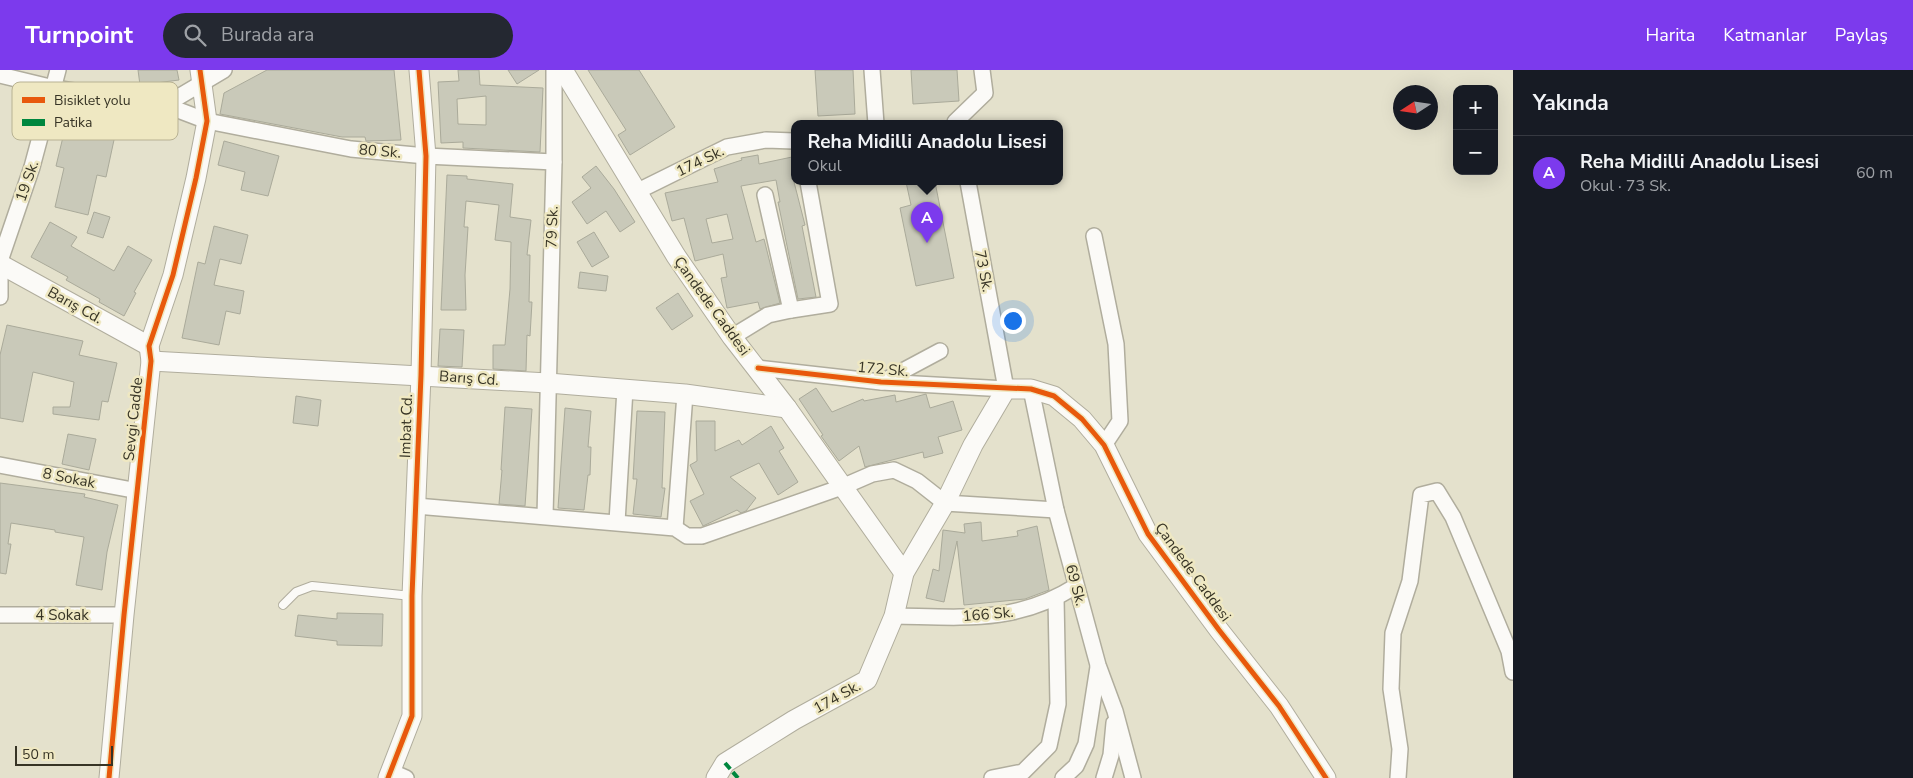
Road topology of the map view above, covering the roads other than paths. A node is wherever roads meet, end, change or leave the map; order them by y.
1 (224, 70) edge
2 (419, 70) edge
3 (554, 70) edge
4 (562, 70) edge
5 (872, 70) edge
6 (982, 70) edge
7 (0, 75) edge
8 (201, 76) edge
9 (29, 82) edge
10 (178, 94) edge
11 (178, 110) edge
12 (876, 120) edge
13 (957, 120) edge
14 (207, 121) junction
15 (40, 140) edge
16 (791, 141) edge
17 (426, 156) junction
18 (554, 162) junction
19 (809, 185) edge
20 (969, 185) edge
21 (638, 191) junction
22 (765, 195) dead end
23 (1094, 236) dead end
24 (0, 263) edge
25 (0, 275) edge
26 (0, 297) edge
27 (791, 310) junction
28 (732, 336) junction
29 (940, 351) dead end
30 (150, 353) junction
31 (758, 368) junction
32 (421, 375) junction
33 (881, 382) junction
34 (548, 383) junction
35 (625, 389) junction
36 (1006, 389) junction
37 (1031, 389) junction
38 (685, 394) junction
39 (787, 408) junction
40 (1104, 445) junction
41 (0, 464) edge
42 (842, 487) junction
43 (138, 492) junction
44 (945, 503) junction
45 (416, 506) junction
46 (1056, 510) junction
47 (545, 516) junction
48 (617, 522) junction
49 (675, 528) junction
50 (904, 573) junction
51 (1076, 586) junction
52 (412, 596) junction
53 (1056, 598) junction
54 (283, 605) dead end
55 (0, 615) edge
56 (124, 615) junction
57 (894, 616) junction
58 (1098, 665) junction
59 (1513, 672) edge
60 (1114, 711) junction
61 (395, 776) edge
62 (109, 778) edge
63 (716, 778) edge
64 (992, 778) edge
65 (1063, 778) edge
66 (1104, 778) edge
67 (1133, 778) edge
68 (1326, 778) edge
69 (1398, 778) edge

1 - 8 street
2 - 17 street, Imbat Cd.
3 - 18 street, 79 Sk.
4 - 21 street, Çandede Caddesi
5 - 12 street
6 - 13 street
7 - 9 street, 80 Sk.
8 - 10 street
8 - 14 street, Sevgi Cadde
11 - 14 street, 80 Sk.
14 - 17 street, 80 Sk.
14 - 30 street, Sevgi Cadde
15 - 24 street, 19 Sk.
16 - 21 street, 174 Sk.
17 - 18 street, 80 Sk.
17 - 32 street, Imbat Cd.
18 - 34 street, 79 Sk.
19 - 27 street
20 - 36 street, 73 Sk.
21 - 28 street, Çandede Caddesi
22 - 27 street
23 - 40 street
24 - 30 street, Barış Cd.
25 - 26 street
27 - 28 street
28 - 31 street, Çandede Caddesi
29 - 33 street
30 - 32 street, Barış Cd.
30 - 43 street, Sevgi Cadde
31 - 33 street, 172 Sk.
31 - 39 street, Çandede Caddesi
32 - 34 street, Barış Cd.
32 - 45 street, Imbat Cd.
33 - 36 street, 172 Sk.
34 - 35 street, Barış Cd.
34 - 47 street, 79 Sk.
35 - 38 street, Barış Cd.
35 - 48 street
36 - 37 street, Çandede Caddesi
36 - 44 street
37 - 40 street, Çandede Caddesi
37 - 46 street, 69 Sk.
38 - 39 street, Barış Cd.
38 - 49 street
39 - 42 street, Çandede Caddesi
40 - 68 street, Çandede Caddesi
41 - 43 street, 8 Sokak
42 - 44 street
42 - 49 street
42 - 50 street, Çandede Caddesi
43 - 56 street, Sevgi Cadde
44 - 46 street
44 - 50 street
45 - 47 street
45 - 52 street, Imbat Cd.
46 - 51 street, 69 Sk.
47 - 48 street
48 - 49 street
50 - 57 street, 174 Sk.
51 - 53 street, 166 Sk.
51 - 58 street, 69 Sk.
52 - 54 lane
52 - 61 street, Imbat Cd.
53 - 57 street, 166 Sk.
53 - 64 street
55 - 56 street, 4 Sokak
56 - 62 street, Sevgi Cadde
57 - 63 street, 174 Sk.
58 - 60 street, 69 Sk.
58 - 65 street
59 - 69 street
60 - 66 street
60 - 67 street, 69 Sk.

